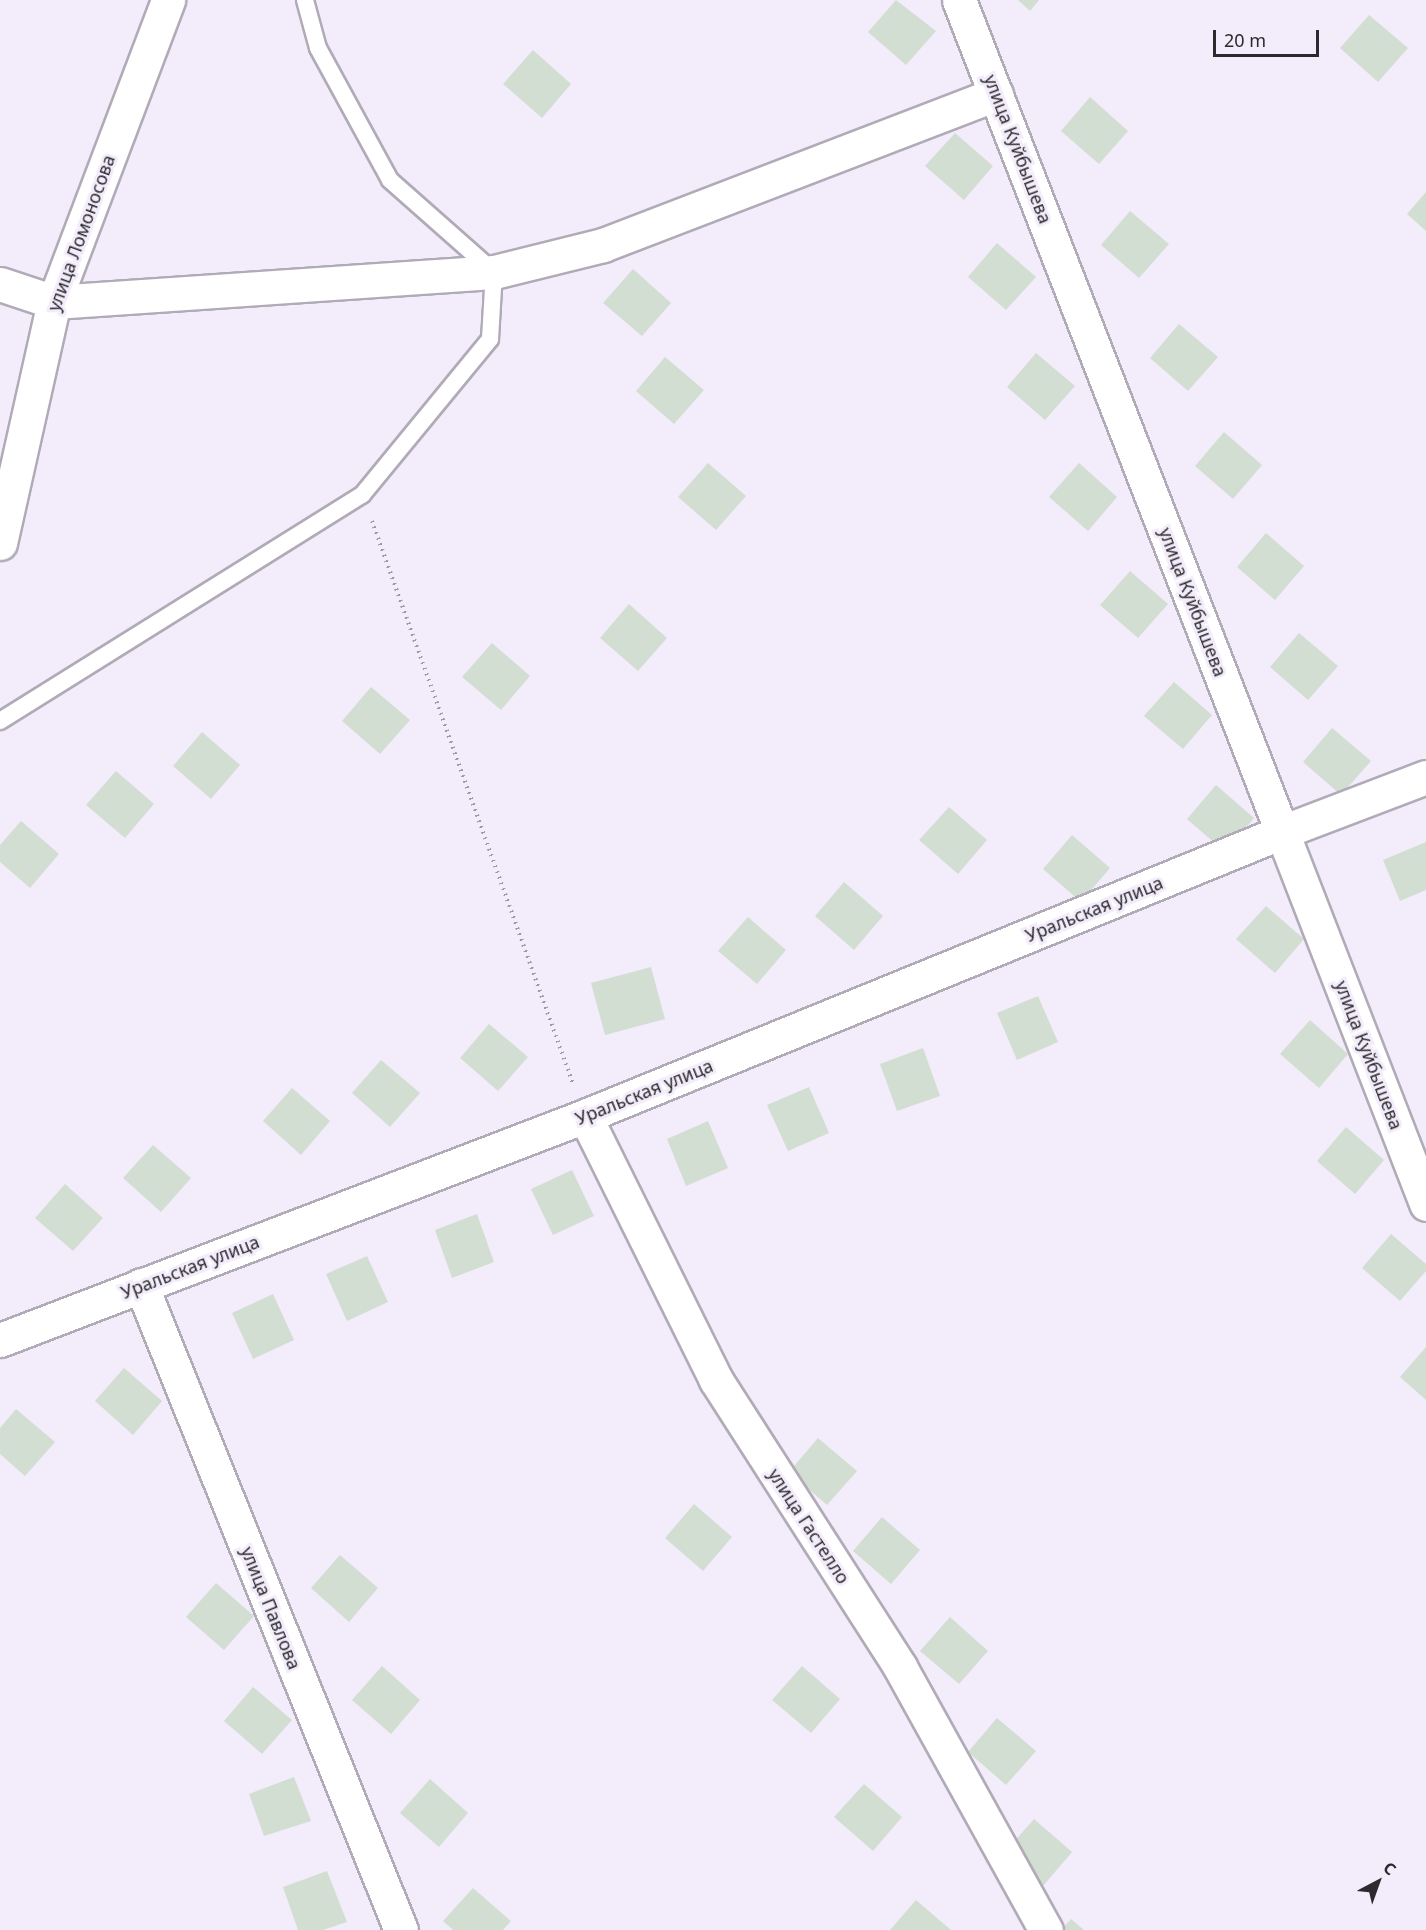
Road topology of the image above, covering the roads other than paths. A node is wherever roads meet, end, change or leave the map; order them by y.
1 (168, 0) edge
2 (305, 0) edge
3 (959, 0) edge
4 (996, 94) junction
5 (494, 272) junction
6 (0, 284) edge
7 (54, 302) junction
8 (0, 543) edge
9 (0, 721) edge
10 (1426, 777) edge
11 (1282, 832) junction
12 (585, 1116) junction
13 (1426, 1204) edge
14 (141, 1285) junction
15 (0, 1340) edge
16 (401, 1930) edge
17 (1046, 1930) edge

1 - 7 street, улица Ломоносова
2 - 5 lane
3 - 4 street, улица Куйбышева
4 - 5 street
4 - 11 street, улица Куйбышева
5 - 7 street
5 - 9 lane
6 - 7 street
7 - 8 street, улица Ломоносова
10 - 11 street, Уральская улица
11 - 12 street, Уральская улица
11 - 13 street, улица Куйбышева
12 - 14 street, Уральская улица
12 - 17 street, улица Гастелло
14 - 15 street, Уральская улица
14 - 16 street, улица Павлова

